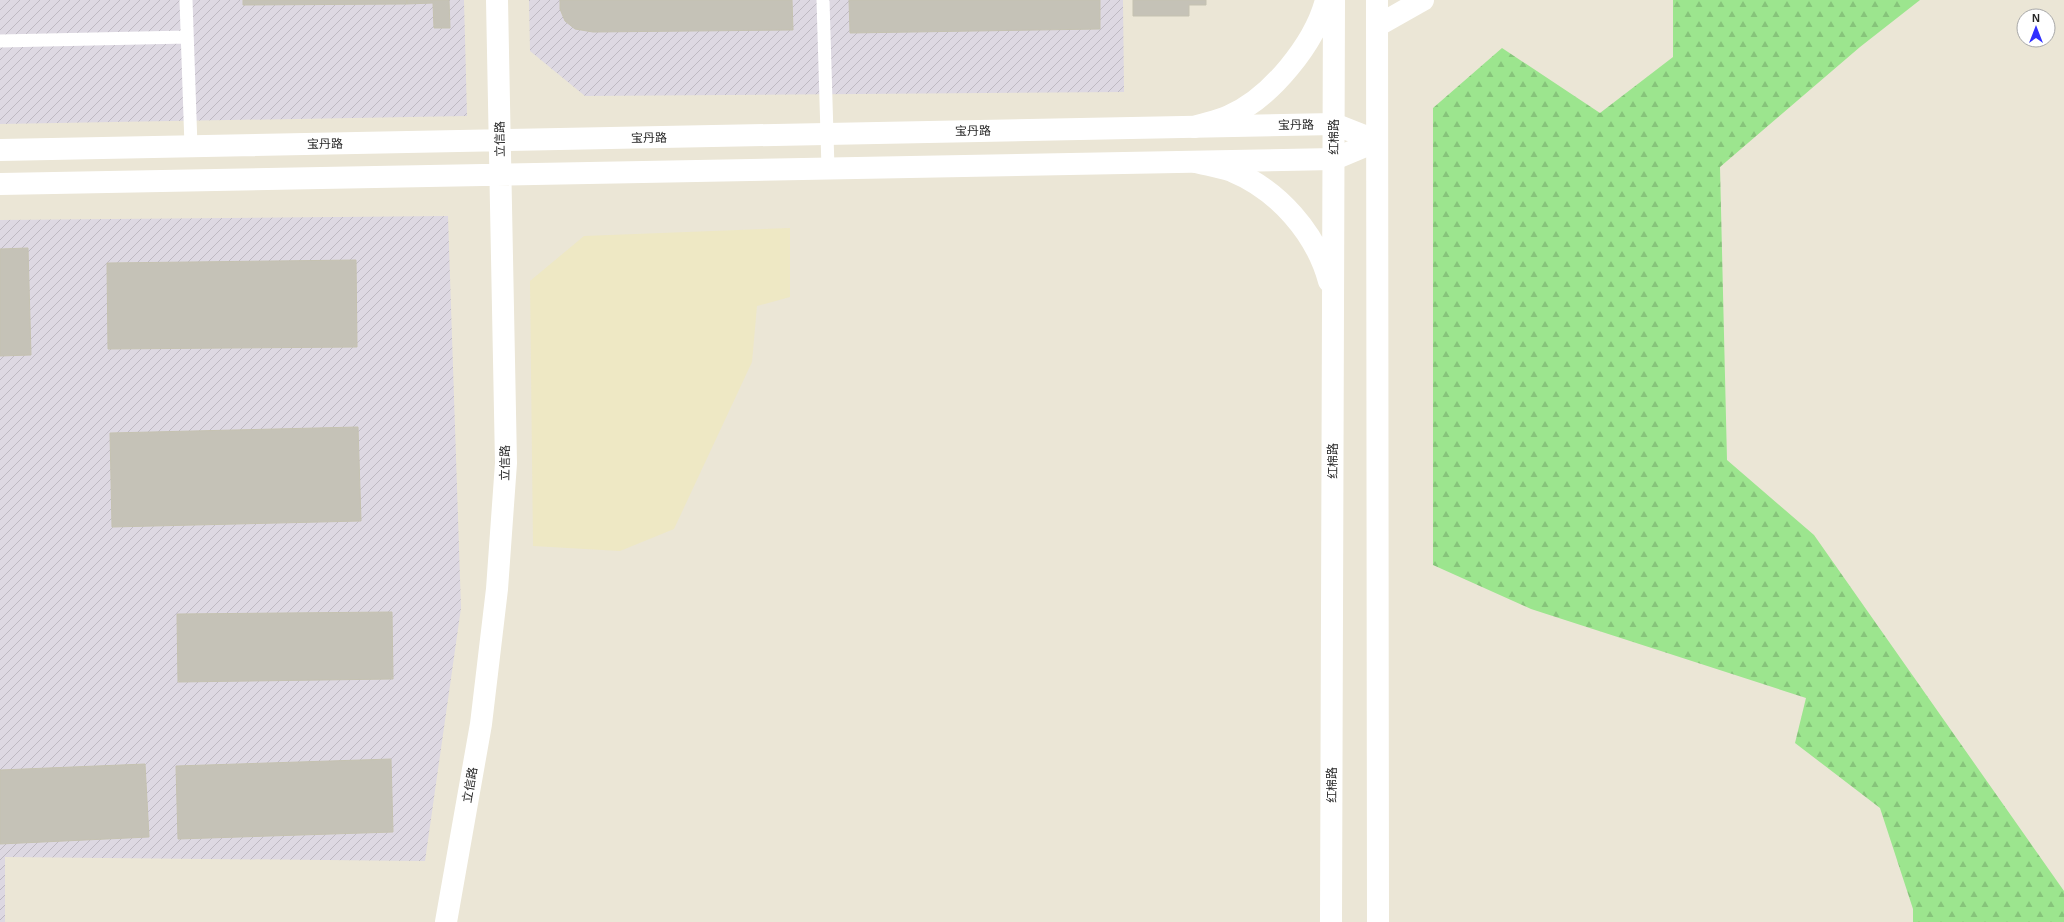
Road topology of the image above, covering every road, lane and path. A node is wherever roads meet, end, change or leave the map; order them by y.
1 (186, 0) edge
2 (497, 0) edge
3 (823, 0) edge
4 (1326, 0) edge
5 (1334, 0) edge
6 (1377, 0) edge
7 (1423, 0) edge
8 (1377, 26) junction
9 (187, 37) junction
10 (0, 41) edge
11 (1334, 124) junction
12 (1194, 127) junction
13 (827, 134) junction
14 (500, 140) junction
15 (1377, 141) junction
16 (190, 146) junction
17 (0, 150) edge
18 (1334, 159) junction
19 (1196, 162) junction
20 (828, 168) junction
21 (501, 174) junction
22 (0, 184) edge
23 (1334, 299) junction
24 (446, 922) edge
25 (1331, 922) edge
26 (1378, 922) edge

1 - 9 lane
2 - 14 street, 立信路
3 - 13 lane
4 - 12 street
5 - 11 street, 红棉路
6 - 8 street
7 - 8 street
8 - 15 street
9 - 10 lane
9 - 16 lane
11 - 12 street, 宝丹路
11 - 15 street, 宝丹路
11 - 18 street, 红棉路
12 - 13 street, 宝丹路
13 - 14 street, 宝丹路
13 - 20 lane
14 - 16 street, 宝丹路
14 - 21 street, 立信路
15 - 18 street
15 - 26 street
16 - 17 street, 宝丹路
18 - 19 street
18 - 23 street, 红棉路
19 - 20 street
19 - 23 street
20 - 21 street
21 - 22 street
21 - 24 street, 立信路
23 - 25 street, 红棉路

